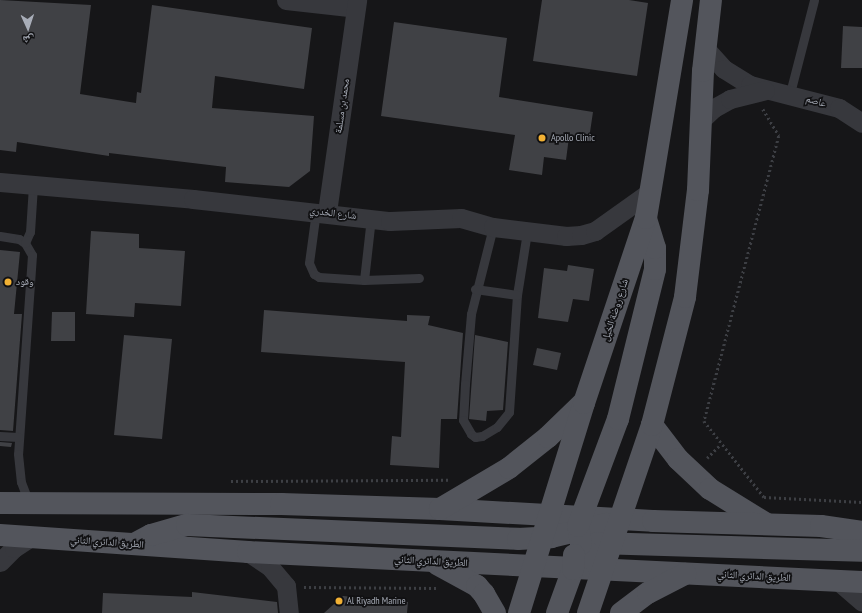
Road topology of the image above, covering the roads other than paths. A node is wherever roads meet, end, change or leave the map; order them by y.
1 (286, 0) edge
2 (682, 0) edge
3 (711, 0) edge
4 (814, 0) edge
5 (357, 4) edge
6 (705, 48) junction
7 (758, 91) junction
8 (790, 93) junction
9 (702, 118) junction
10 (862, 123) edge
11 (0, 182) edge
12 (33, 185) junction
13 (651, 191) junction
14 (322, 211) junction
15 (371, 218) junction
16 (646, 218) junction
17 (493, 227) junction
18 (526, 232) junction
19 (0, 236) edge
20 (25, 243) junction
21 (419, 278) dead end
22 (364, 280) junction
23 (476, 289) junction
24 (517, 295) junction
25 (584, 403) junction
26 (652, 425) junction
27 (0, 436) edge
28 (18, 437) junction
29 (0, 503) edge
30 (29, 504) junction
31 (440, 509) junction
32 (550, 514) junction
33 (620, 519) junction
34 (768, 524) junction
35 (862, 532) edge
36 (576, 534) junction
37 (0, 535) edge
38 (30, 537) junction
39 (542, 538) junction
40 (612, 543) junction
41 (135, 544) junction
42 (862, 551) edge
43 (248, 552) junction
44 (429, 560) junction
45 (0, 562) edge
46 (534, 566) junction
47 (573, 569) junction
48 (602, 570) junction
49 (687, 573) junction
50 (837, 580) junction
51 (862, 582) edge
52 (862, 602) edge
53 (288, 613) edge
54 (495, 613) edge
55 (519, 613) edge
56 (557, 613) edge
57 (588, 613) edge
58 (621, 613) edge

1 - 5 street
2 - 13 main road, شارع روضة الخيل
3 - 6 main road
4 - 8 lane
5 - 14 street, محمد بن مسلمة
6 - 7 street, عاصم
6 - 9 main road
7 - 8 street, عاصم
7 - 9 street, عاصم
8 - 10 street, عاصم
9 - 26 main road
11 - 12 street, شارع الخدري
12 - 14 street, شارع الخدري
12 - 20 lane
13 - 16 main road, شارع روضة الخيل
13 - 18 street, شارع الخدري
14 - 15 street, شارع الخدري
14 - 22 lane
15 - 17 street, شارع الخدري
15 - 22 lane
16 - 25 main road, شارع روضة الخيل
16 - 36 main road
17 - 18 street, شارع الخدري
17 - 23 lane
18 - 24 lane
19 - 20 lane
20 - 28 lane
21 - 22 lane
23 - 24 lane
23 - 24 lane
25 - 31 main road
25 - 32 main road, شارع روضة الخيل
26 - 33 main road
26 - 34 main road
27 - 28 lane
28 - 30 lane
29 - 30 main road
30 - 31 main road
31 - 32 main road
32 - 36 main road
32 - 39 main road, شارع روضة الخيل
33 - 34 main road
33 - 36 main road
33 - 40 main road
34 - 35 main road
36 - 39 main road
36 - 40 main road
36 - 46 main road
36 - 47 main road
36 - 48 main road
37 - 38 main road, الطريق الدائري الثاني
38 - 41 main road, الطريق الدائري الثاني
38 - 45 street
39 - 41 main road
39 - 46 main road, شارع روضة الخيل
40 - 42 main road
40 - 48 main road
41 - 43 main road, الطريق الدائري الثاني
43 - 44 main road, الطريق الدائري الثاني
43 - 53 street
44 - 46 main road, الطريق الدائري الثاني
44 - 54 main road
46 - 47 main road, الطريق الدائري الثاني
46 - 55 main road, شارع روضة الخيل
47 - 48 main road, الطريق الدائري الثاني
47 - 56 main road
48 - 49 main road, الطريق الدائري الثاني
48 - 57 main road
49 - 50 main road, الطريق الدائري الثاني
49 - 58 main road
50 - 51 main road, الطريق الدائري الثاني
50 - 52 street

